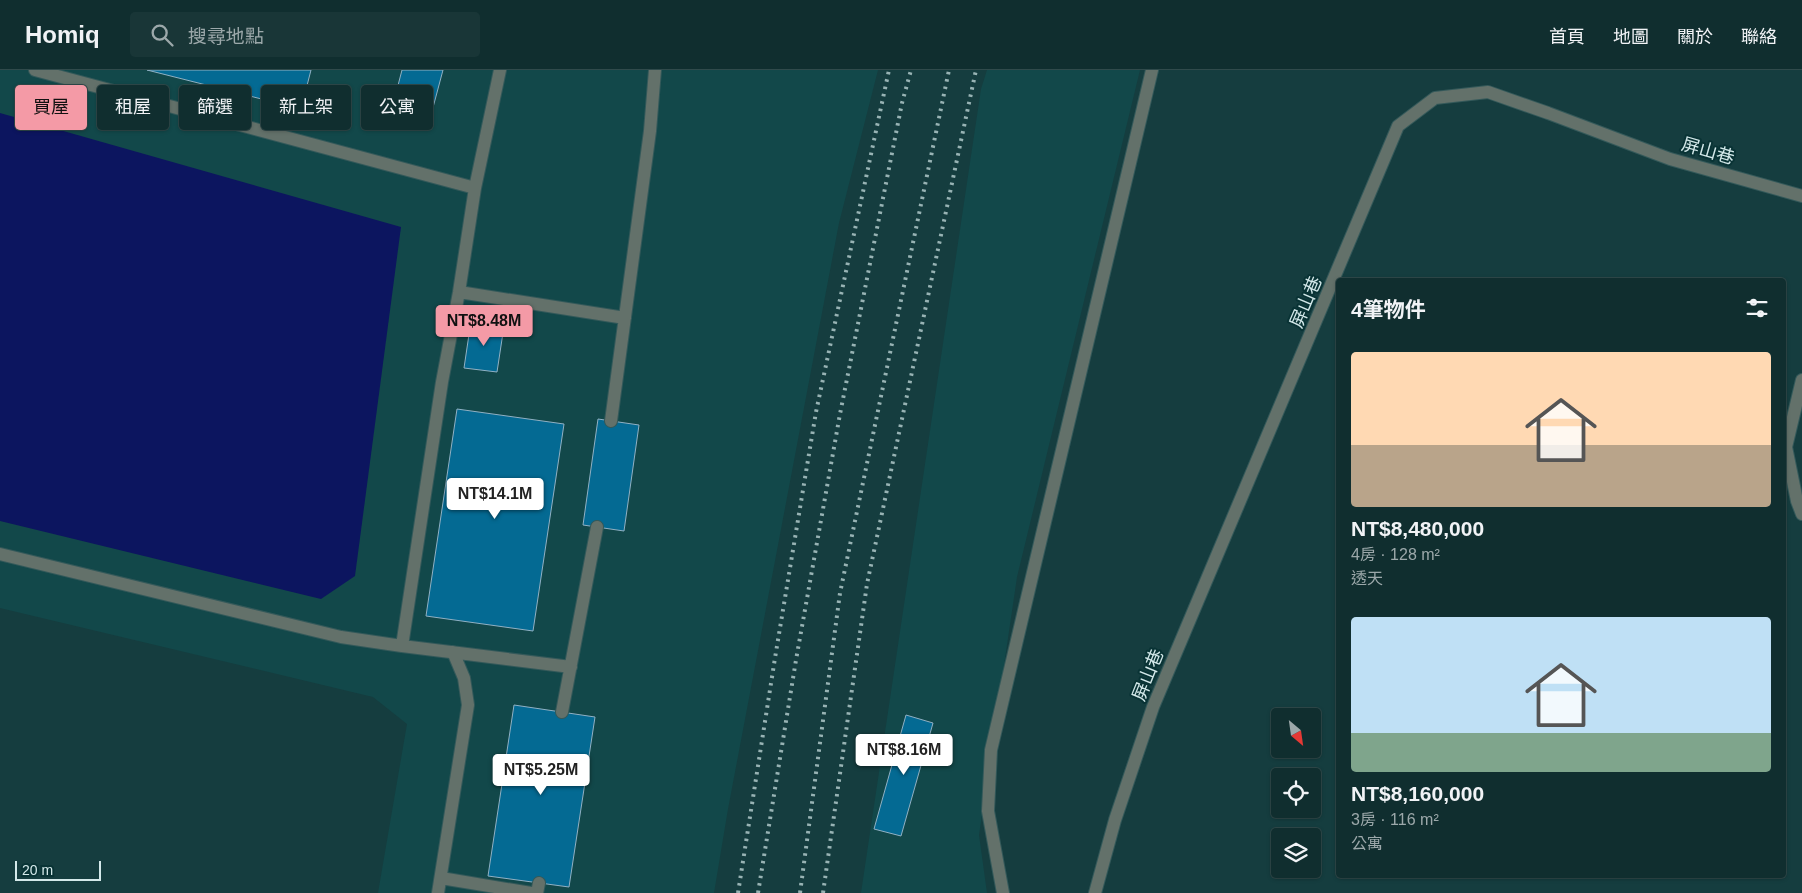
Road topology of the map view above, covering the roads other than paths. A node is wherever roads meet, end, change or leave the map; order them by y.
1 (35, 70) edge
2 (500, 70) edge
3 (655, 70) edge
4 (1152, 70) edge
5 (475, 188) junction
6 (1802, 196) edge
7 (459, 292) junction
8 (625, 318) junction
9 (1802, 380) edge
10 (611, 421) dead end
11 (1802, 514) edge
12 (597, 527) dead end
13 (0, 554) edge
14 (402, 646) junction
15 (453, 652) junction
16 (570, 667) junction
17 (562, 712) dead end
18 (441, 878) junction
19 (536, 890) edge
20 (438, 893) edge
21 (1003, 893) edge
22 (1095, 893) edge

1 - 5 lane
2 - 5 lane
3 - 8 lane
4 - 21 lane
5 - 7 lane
6 - 22 lane, 屏山巷
7 - 8 lane
7 - 14 lane
8 - 10 lane
9 - 11 lane
12 - 16 lane
13 - 14 lane
14 - 15 lane
15 - 16 lane
15 - 18 lane
16 - 17 lane
18 - 19 lane
18 - 20 lane

